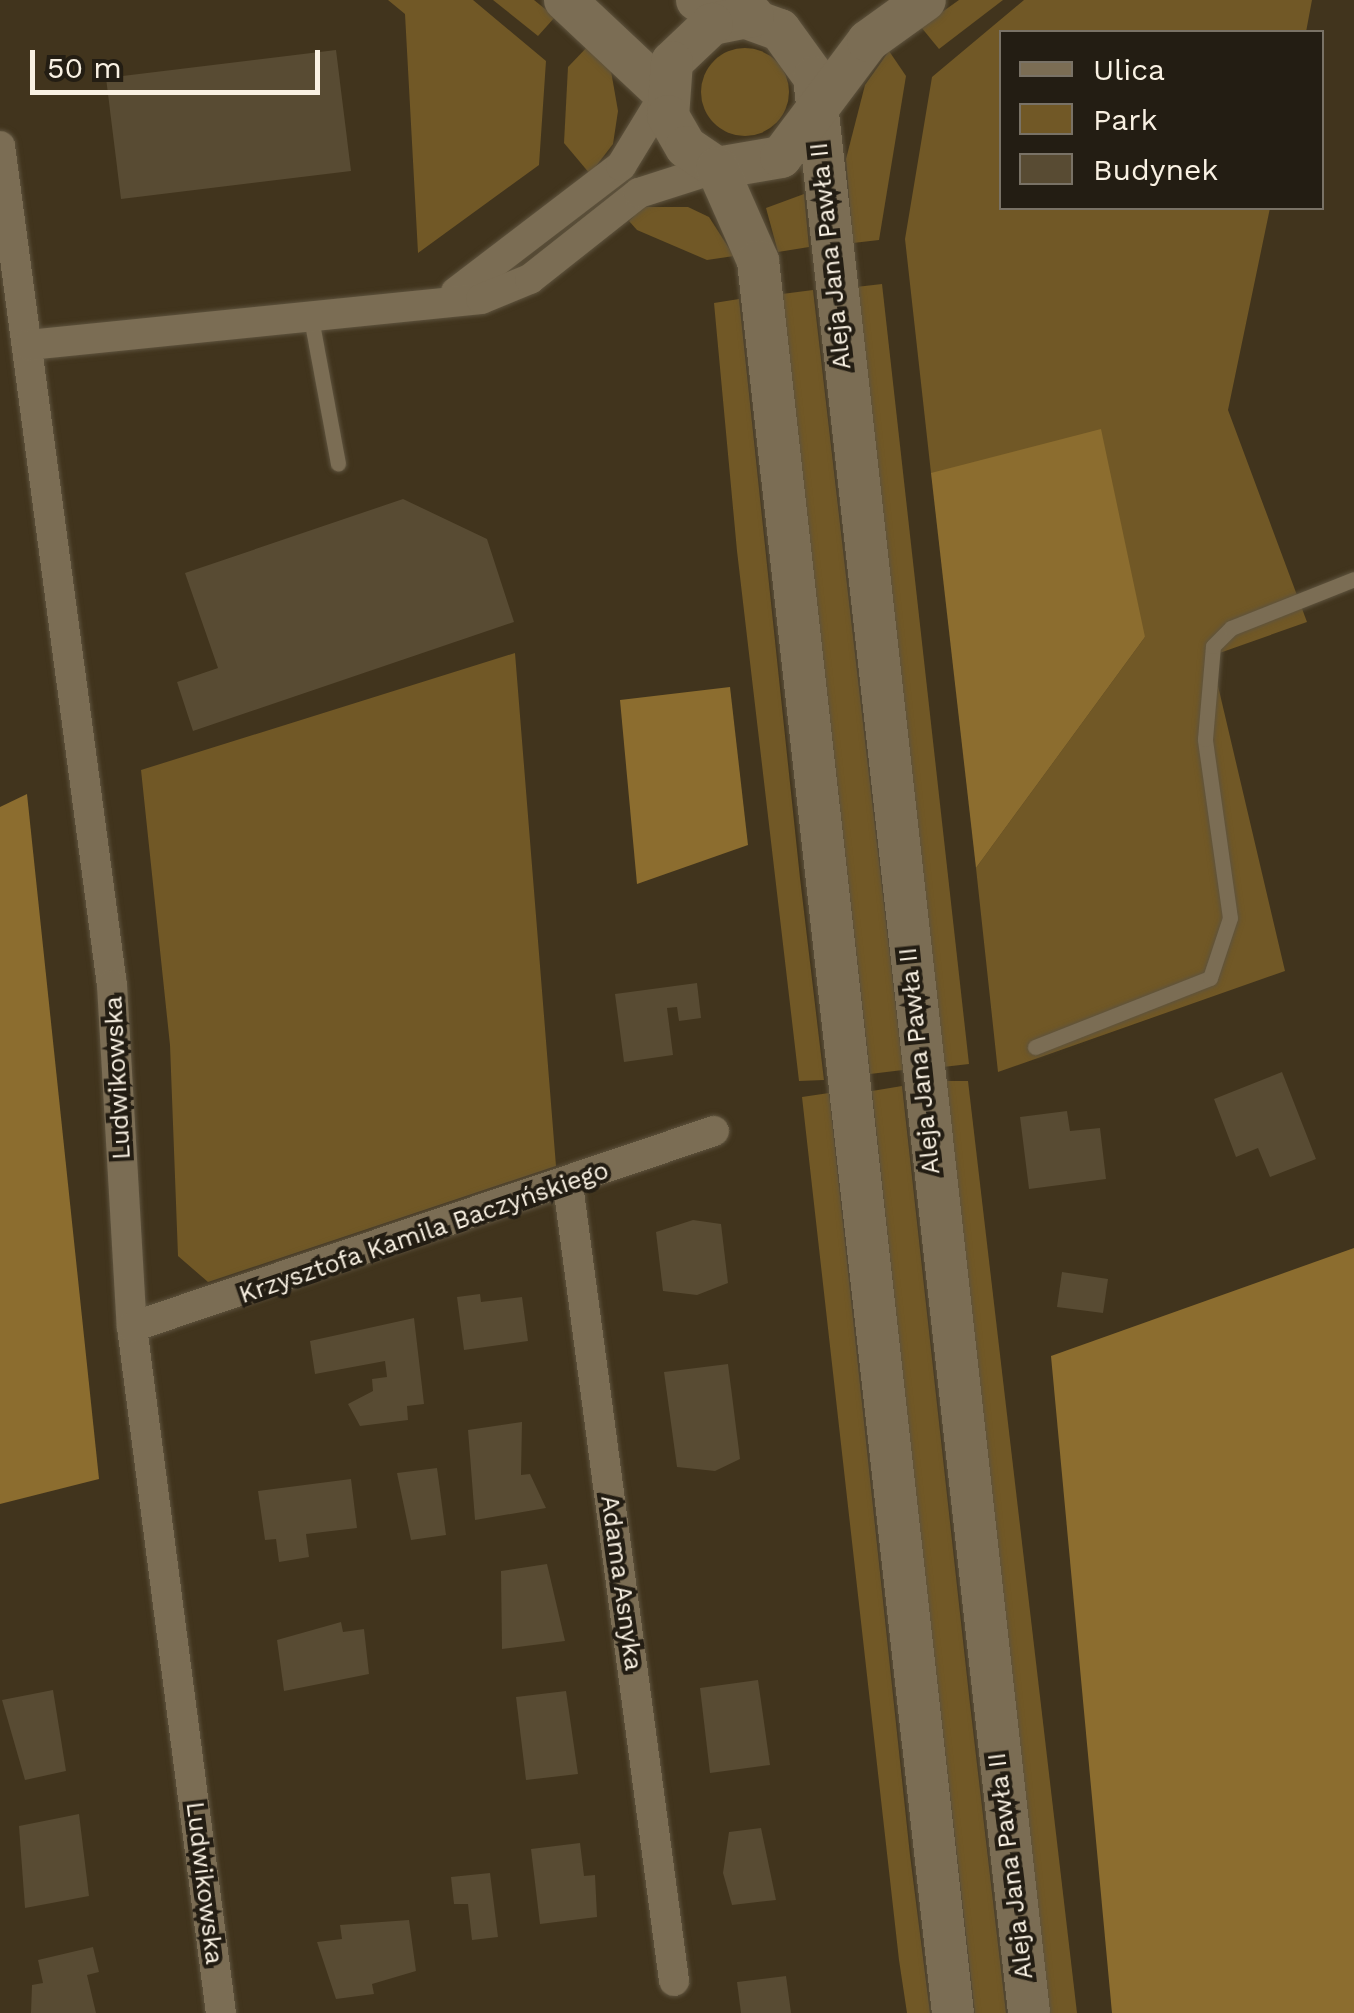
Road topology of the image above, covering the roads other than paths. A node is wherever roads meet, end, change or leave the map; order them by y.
1 (564, 0) edge
2 (697, 0) edge
3 (925, 0) edge
4 (768, 8) edge
5 (665, 94) junction
6 (816, 108) junction
7 (0, 146) edge
8 (717, 168) junction
9 (431, 304) junction
10 (311, 318) junction
11 (29, 345) junction
12 (338, 464) dead end
13 (1354, 579) edge
14 (1035, 1047) dead end
15 (714, 1132) dead end
16 (568, 1185) junction
17 (132, 1327) junction
18 (674, 1982) dead end
19 (220, 2013) edge
20 (953, 2013) edge
21 (1030, 2013) edge

1 - 5 street
2 - 4 street
3 - 6 street
4 - 5 street
4 - 6 street
5 - 8 street
5 - 9 street
6 - 8 street
6 - 21 street, Aleja Jana Pawła II
7 - 11 street, Ludwikowska
8 - 9 street
8 - 20 street
9 - 10 street
10 - 11 street
10 - 12 lane
11 - 17 street, Ludwikowska
13 - 14 lane
15 - 16 street, Krzysztofa Kamila Baczyńskiego
16 - 17 street, Krzysztofa Kamila Baczyńskiego
16 - 18 street, Adama Asnyka
17 - 19 street, Ludwikowska

